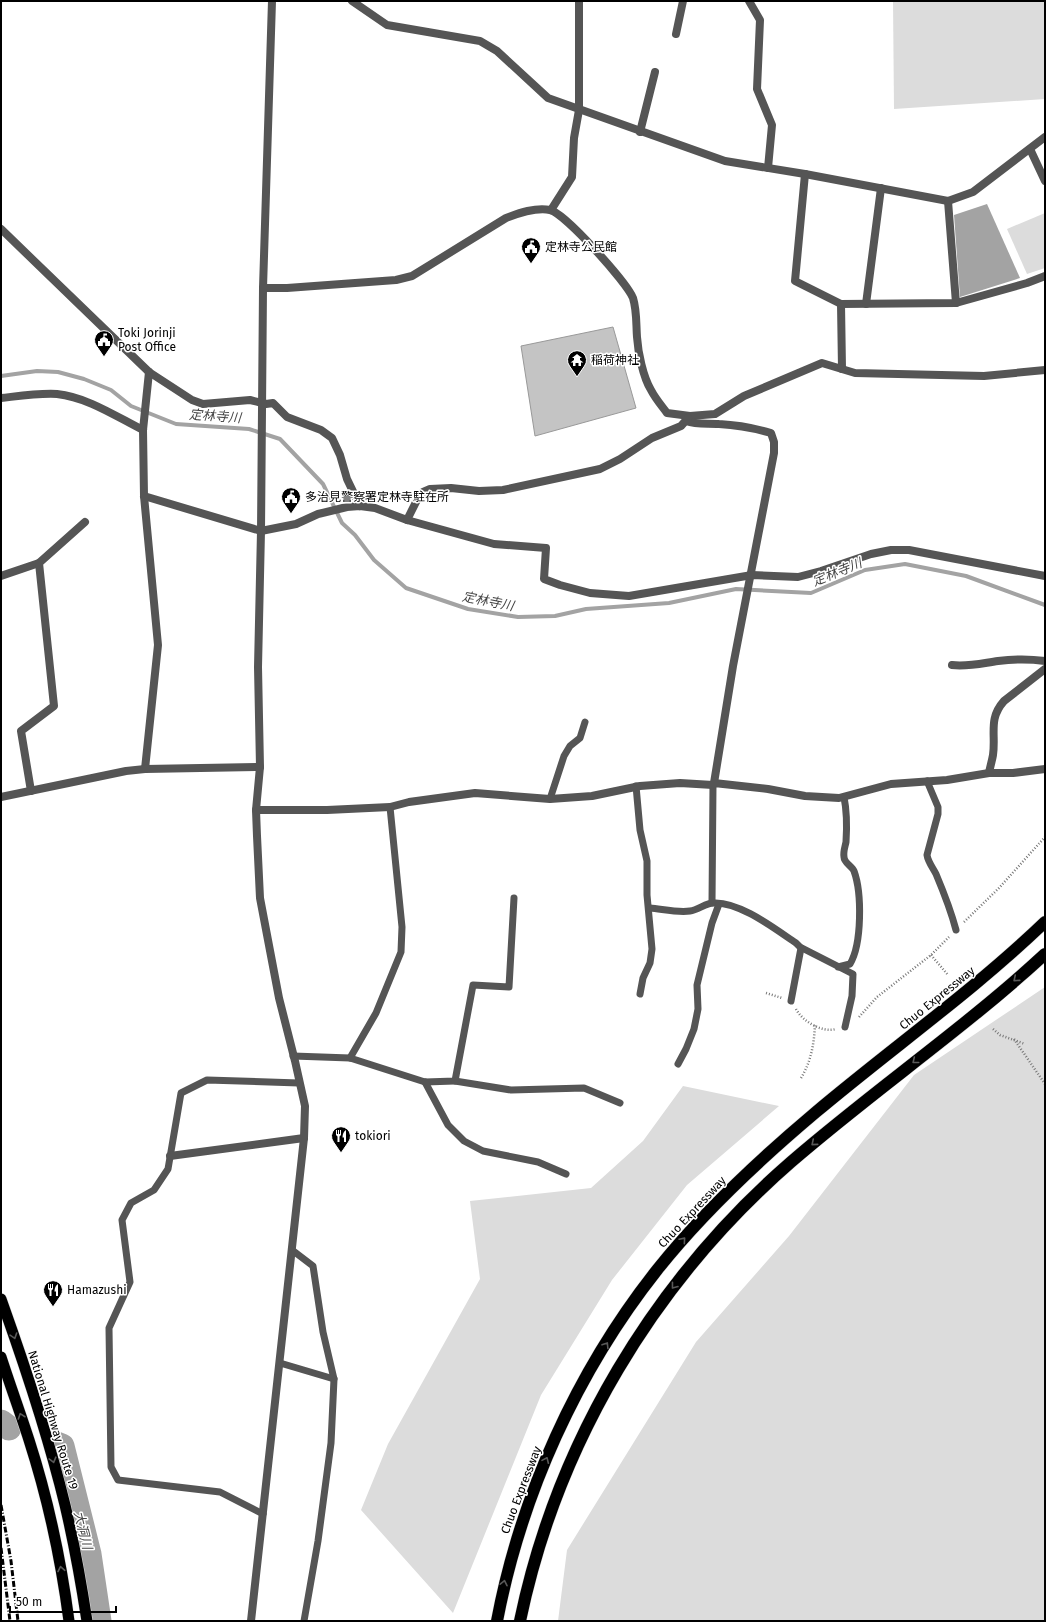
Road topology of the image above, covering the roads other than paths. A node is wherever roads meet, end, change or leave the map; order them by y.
1 (272, 1) edge
2 (352, 1) edge
3 (579, 1) edge
4 (683, 1) edge
5 (749, 1) edge
6 (676, 34) dead end
7 (655, 72) dead end
8 (579, 110) junction
9 (640, 132) junction
10 (1045, 137) edge
11 (1030, 149) junction
12 (768, 168) junction
13 (805, 174) junction
14 (1045, 181) edge
15 (881, 188) junction
16 (948, 201) junction
17 (552, 210) junction
18 (1, 229) edge
19 (1045, 276) edge
20 (263, 288) junction
21 (956, 303) junction
22 (841, 304) junction
23 (866, 304) junction
24 (842, 369) junction
25 (1045, 370) edge
26 (149, 372) junction
27 (1, 398) edge
28 (261, 403) junction
29 (688, 418) junction
30 (143, 430) junction
31 (144, 496) junction
32 (360, 506) junction
33 (407, 520) junction
34 (85, 522) dead end
35 (261, 531) junction
36 (39, 564) junction
37 (752, 575) junction
38 (1, 576) edge
39 (1045, 576) edge
40 (1045, 661) edge
41 (952, 665) dead end
42 (1045, 668) edge
43 (585, 722) dead end
44 (260, 767) junction
45 (1045, 768) edge
46 (145, 769) junction
47 (989, 773) junction
48 (927, 782) junction
49 (713, 784) junction
50 (636, 786) junction
51 (31, 791) junction
52 (1, 797) edge
53 (844, 797) junction
54 (550, 799) junction
55 (390, 807) junction
56 (256, 810) junction
57 (514, 898) dead end
58 (716, 903) junction
59 (650, 908) junction
60 (1045, 922) edge
61 (956, 930) road end
62 (801, 948) junction
63 (1045, 954) edge
64 (838, 967) junction
65 (640, 994) dead end
66 (791, 1001) road end
67 (845, 1027) road end
68 (293, 1056) junction
69 (350, 1058) junction
70 (678, 1064) dead end
71 (455, 1081) junction
72 (425, 1082) junction
73 (299, 1083) junction
74 (620, 1103) dead end
75 (304, 1138) junction
76 (170, 1156) junction
77 (566, 1174) dead end
78 (292, 1250) junction
79 (1, 1299) edge
80 (1, 1357) edge
81 (280, 1363) junction
82 (334, 1379) junction
83 (263, 1514) junction
84 (69, 1621) edge
85 (87, 1621) edge
86 (251, 1621) edge
87 (304, 1621) edge
88 (497, 1621) edge
89 (520, 1621) edge

1 - 20 street
2 - 8 street
3 - 8 street
4 - 6 street
5 - 12 street
7 - 9 street
8 - 9 street
8 - 17 street
9 - 12 street
10 - 11 street
11 - 14 street
11 - 16 street
12 - 13 street
13 - 15 street
13 - 22 street
15 - 16 street
15 - 23 street
16 - 21 street
17 - 20 street
17 - 29 street
18 - 26 street
19 - 21 street
20 - 28 street
21 - 23 street
22 - 23 street
22 - 24 street
24 - 25 street
24 - 29 street
26 - 28 street
26 - 30 street
27 - 30 street
28 - 32 street
28 - 35 street
29 - 33 street
29 - 37 street
30 - 31 street
31 - 35 street
31 - 46 street
32 - 33 street
32 - 35 street
33 - 37 street
34 - 36 street
35 - 44 street
36 - 38 street
36 - 51 street
37 - 39 street
37 - 49 street
40 - 41 street
42 - 47 street
43 - 54 lane
44 - 46 street
44 - 56 street
45 - 47 street
46 - 51 street
47 - 48 street
48 - 53 street
48 - 61 lane
49 - 50 street
49 - 53 street
49 - 58 lane
50 - 54 street
50 - 59 lane
51 - 52 street
53 - 64 lane
54 - 55 street
55 - 56 street
55 - 69 lane
56 - 68 street
57 - 71 lane
58 - 59 lane
58 - 62 lane
58 - 70 lane
59 - 65 lane
88 -> 60 highway, Chuo Expressway
62 - 64 lane
62 - 66 lane
63 -> 89 highway
64 - 67 lane
68 - 69 lane
68 - 73 street
69 - 72 lane
71 - 72 lane
71 - 74 lane
72 - 77 lane
73 - 75 street
73 - 76 lane
75 - 76 street
75 - 78 street
76 - 83 lane
78 - 81 street
78 - 82 lane
79 -> 85 highway, National Highway Route 19
84 -> 80 highway
81 - 82 lane
81 - 83 street
82 - 87 lane
83 - 86 street

